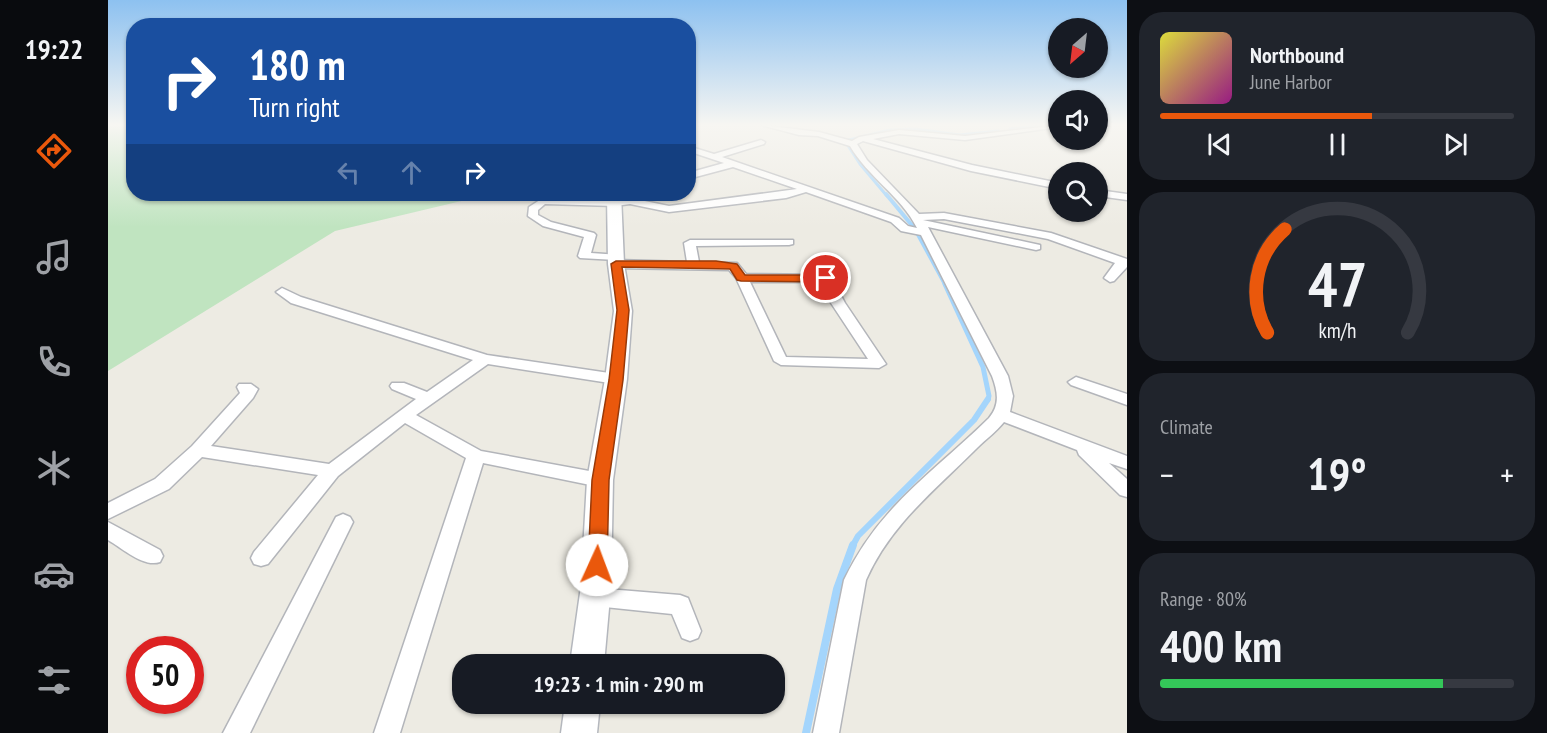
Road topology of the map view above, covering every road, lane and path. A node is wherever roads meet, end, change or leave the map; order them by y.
1 (719, 159) edge
2 (862, 159) edge
3 (940, 159) edge
4 (732, 164) junction
5 (696, 174) edge
6 (1048, 184) edge
7 (808, 189) junction
8 (1108, 194) edge
9 (1127, 197) edge
10 (543, 201) edge
11 (615, 201) edge
12 (630, 201) edge
13 (918, 227) junction
14 (789, 242) dead end
15 (1036, 247) dead end
16 (616, 260) junction
17 (1124, 263) edge
18 (693, 264) junction
19 (741, 278) junction
20 (1110, 278) dead end
21 (282, 292) dead end
22 (485, 358) junction
23 (616, 380) junction
24 (1076, 382) dead end
25 (398, 386) dead end
26 (245, 387) dead end
27 (429, 398) junction
28 (1127, 400) edge
29 (1001, 415) junction
30 (404, 416) junction
31 (1081, 447) junction
32 (198, 450) junction
33 (476, 456) junction
34 (1127, 463) edge
35 (332, 471) junction
36 (600, 480) junction
37 (1127, 490) edge
38 (108, 512) edge
39 (343, 522) dead end
40 (108, 530) edge
41 (153, 556) dead end
42 (261, 558) dead end
43 (595, 597) junction
44 (690, 631) dead end
45 (588, 654) edge
46 (582, 714) edge
47 (236, 733) edge
48 (387, 733) edge
49 (579, 733) edge
50 (826, 733) edge

1 - 4 street
2 - 13 street
3 - 6 street
4 - 5 street
4 - 7 street
7 - 12 street
7 - 13 street
8 - 9 street
10 - 16 street
11 - 16 main road
13 - 15 street
13 - 17 street
13 - 29 street
14 - 18 street
16 - 18 street
16 - 23 main road
17 - 20 street
18 - 19 street
19 - 19 street
21 - 22 street
22 - 23 street
22 - 27 street
23 - 36 main road
24 - 28 street
25 - 27 street
26 - 32 street
27 - 30 street
29 - 31 street
29 - 50 street
30 - 33 street
30 - 35 street
31 - 34 street
31 - 37 street
32 - 35 street
32 - 38 street
33 - 36 street
33 - 48 street
35 - 42 street
36 - 43 main road
39 - 47 street
40 - 41 street
43 - 44 street
43 - 45 main road
46 - 49 main road

